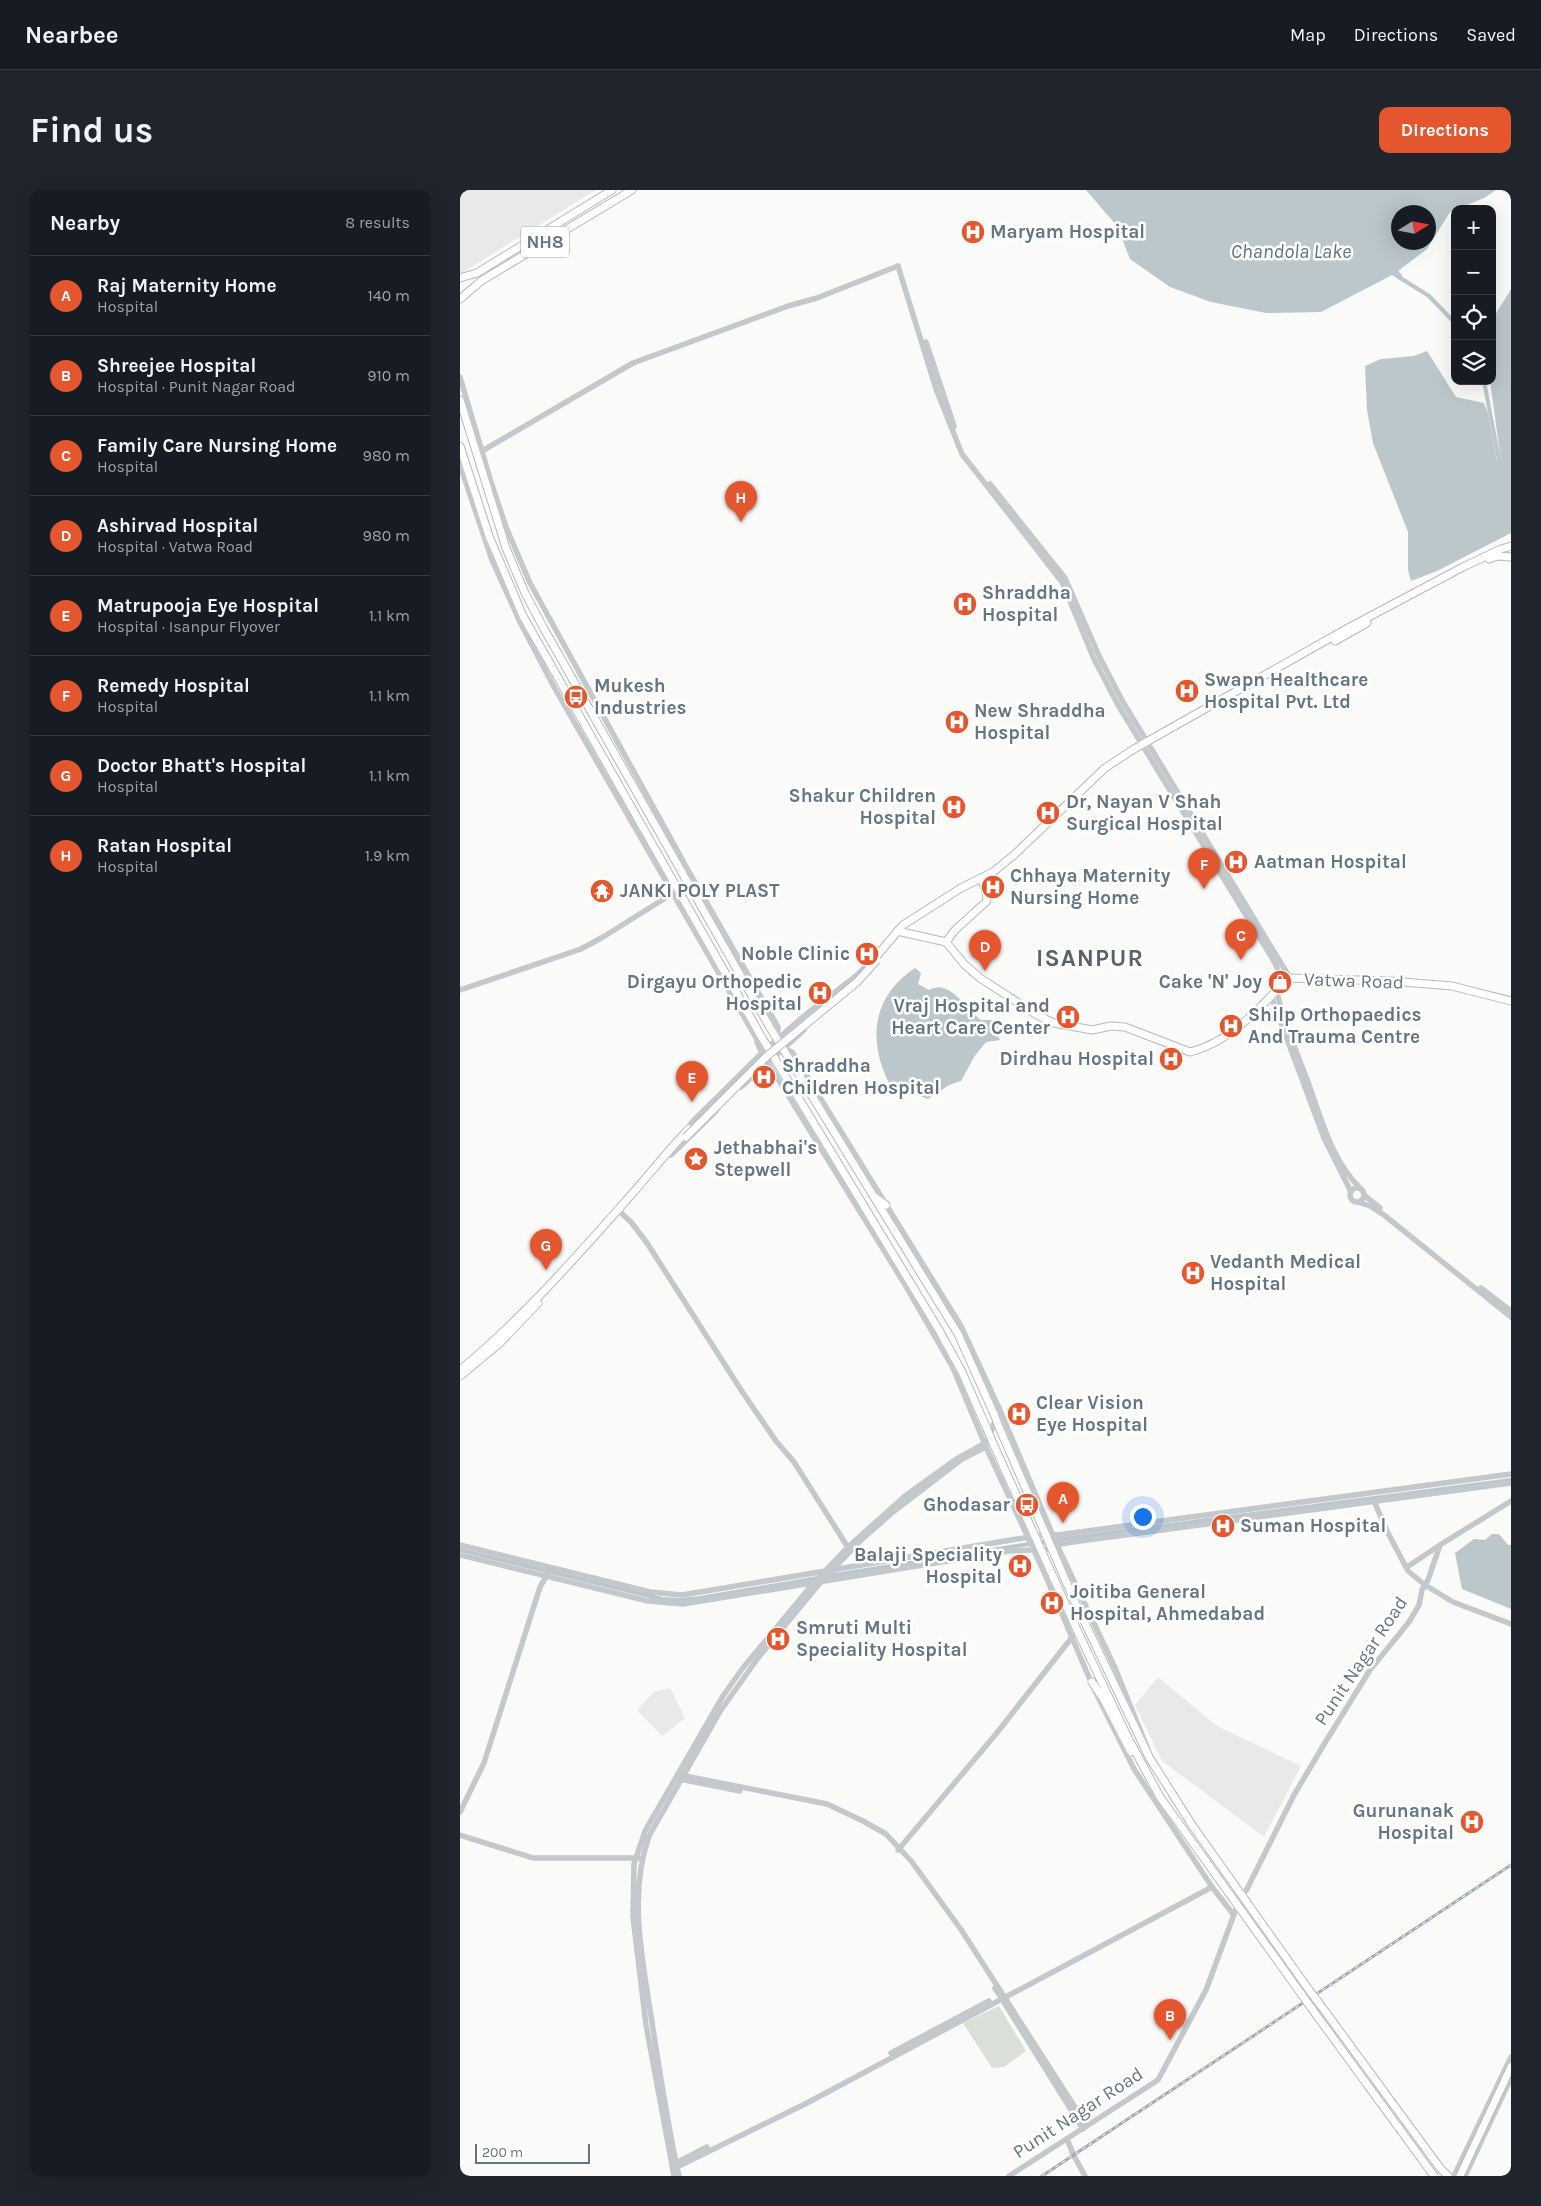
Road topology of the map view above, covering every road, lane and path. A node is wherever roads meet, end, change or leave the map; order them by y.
1 (612, 190) edge
2 (632, 190) edge
3 (460, 278) edge
4 (460, 299) edge
5 (460, 377) edge
6 (460, 400) edge
7 (460, 446) edge
8 (482, 451) junction
9 (460, 465) edge
10 (1511, 546) edge
11 (1511, 557) edge
12 (494, 559) junction
13 (522, 565) junction
14 (521, 584) junction
15 (563, 653) junction
16 (1146, 744) junction
17 (982, 879) junction
18 (676, 892) junction
19 (708, 913) junction
20 (898, 932) junction
21 (946, 942) junction
22 (878, 956) junction
23 (1290, 978) junction
24 (1283, 983) junction
25 (460, 990) edge
26 (1274, 993) junction
27 (1511, 1001) edge
28 (780, 1037) junction
29 (785, 1046) junction
30 (765, 1050) junction
31 (770, 1059) junction
32 (684, 1136) junction
33 (671, 1155) junction
34 (860, 1169) junction
35 (1360, 1188) junction
36 (1351, 1192) junction
37 (1364, 1195) junction
38 (874, 1196) junction
39 (1358, 1202) junction
40 (886, 1205) junction
41 (618, 1212) junction
42 (1511, 1311) edge
43 (1511, 1317) edge
44 (951, 1322) junction
45 (940, 1330) junction
46 (460, 1370) edge
47 (460, 1376) edge
48 (999, 1408) junction
49 (987, 1443) junction
50 (1511, 1474) edge
51 (1511, 1483) edge
52 (1306, 1501) junction
53 (1374, 1501) junction
54 (1511, 1501) edge
55 (1307, 1510) junction
56 (1050, 1535) junction
57 (1032, 1537) junction
58 (460, 1545) edge
59 (1440, 1545) junction
60 (1055, 1546) junction
61 (850, 1547) junction
62 (1037, 1549) junction
63 (460, 1555) edge
64 (1406, 1567) junction
65 (551, 1568) junction
66 (830, 1570) junction
67 (547, 1576) junction
68 (817, 1583) junction
69 (1425, 1586) junction
70 (650, 1592) junction
71 (648, 1600) dead end
72 (1511, 1624) edge
73 (1072, 1636) junction
74 (1092, 1682) junction
75 (1142, 1762) junction
76 (680, 1777) junction
77 (460, 1812) edge
78 (460, 1835) edge
79 (899, 1849) junction
80 (638, 1858) junction
81 (1212, 1887) junction
82 (1246, 1890) dead end
83 (1004, 1996) junction
84 (1511, 2057) edge
85 (1511, 2067) edge
86 (1511, 2078) edge
87 (1085, 2127) junction
88 (1067, 2139) junction
89 (676, 2165) junction
90 (1458, 2175) edge
91 (674, 2176) edge
92 (679, 2176) edge
93 (1009, 2176) edge
94 (1085, 2176) edge
95 (1434, 2176) edge
96 (1448, 2176) edge
97 (1465, 2176) edge

1 - 3 main road, NH8
2 - 4 main road, NH8
5 - 8 street
6 - 14 main road
7 - 12 main road
8 - 13 street
8 - 16 street
9 - 12 street
10 - 16 main road
11 - 16 main road
12 - 18 main road
13 - 14 street
13 - 15 street
14 - 15 main road
15 - 19 main road
16 - 17 main road
16 - 23 street
16 - 24 street
17 - 20 main road
17 - 21 main road
18 - 25 street
18 - 30 main road
18 - 30 street
19 - 28 main road
19 - 28 street
20 - 21 main road
20 - 22 main road
21 - 26 main road, Vatwa Road
22 - 28 street
22 - 29 street
22 - 32 main road, bridge
22 - 32 main road, bridge
23 - 24 main road, Vatwa Road
23 - 27 main road, Vatwa Road
24 - 26 main road, Vatwa Road
26 - 35 street
26 - 36 street
28 - 29 main road
28 - 30 street
29 - 31 street
29 - 34 main road
29 - 34 street
30 - 31 main road
30 - 32 street
31 - 33 street
31 - 45 main road
31 - 49 street
32 - 33 main road
32 - 41 main road
33 - 41 main road
34 - 38 main road
34 - 40 street
35 - 36 street
35 - 37 street
36 - 39 street
37 - 39 street
37 - 42 street
38 - 40 main road
38 - 44 main road
39 - 43 street
40 - 48 street
41 - 46 main road
41 - 47 main road
41 - 61 street
44 - 45 main road
44 - 56 main road, bridge
45 - 49 main road, bridge
48 - 49 street
48 - 56 street
49 - 57 main road
49 - 61 street
50 - 52 street
51 - 53 street
52 - 55 street
52 - 56 street
53 - 55 street
53 - 64 street
54 - 59 street
55 - 60 street
56 - 57 street
56 - 60 main road
57 - 62 main road
57 - 66 street
58 - 65 street
59 - 64 street
59 - 69 street, Punit Nagar Road
60 - 62 street
60 - 96 main road, bridge
61 - 66 street
62 - 68 street
62 - 73 street
62 - 75 main road
63 - 67 street
64 - 69 street
65 - 67 street
65 - 70 street
66 - 68 street
66 - 70 street
67 - 68 street
67 - 77 street
68 - 76 street
69 - 72 street
69 - 82 street, Punit Nagar Road
70 - 71 street
73 - 74 street
73 - 79 street
74 - 75 main road
74 - 81 street
75 - 95 main road, bridge
76 - 79 street
76 - 80 street
78 - 80 street
79 - 83 street
80 - 89 street
80 - 91 street
81 - 83 street
81 - 87 street, Punit Nagar Road
83 - 87 street
83 - 89 street
84 - 90 street
85 - 90 main road, bridge
86 - 97 street
87 - 88 street, Punit Nagar Road
88 - 93 street, Punit Nagar Road
88 - 94 street
89 - 92 street

